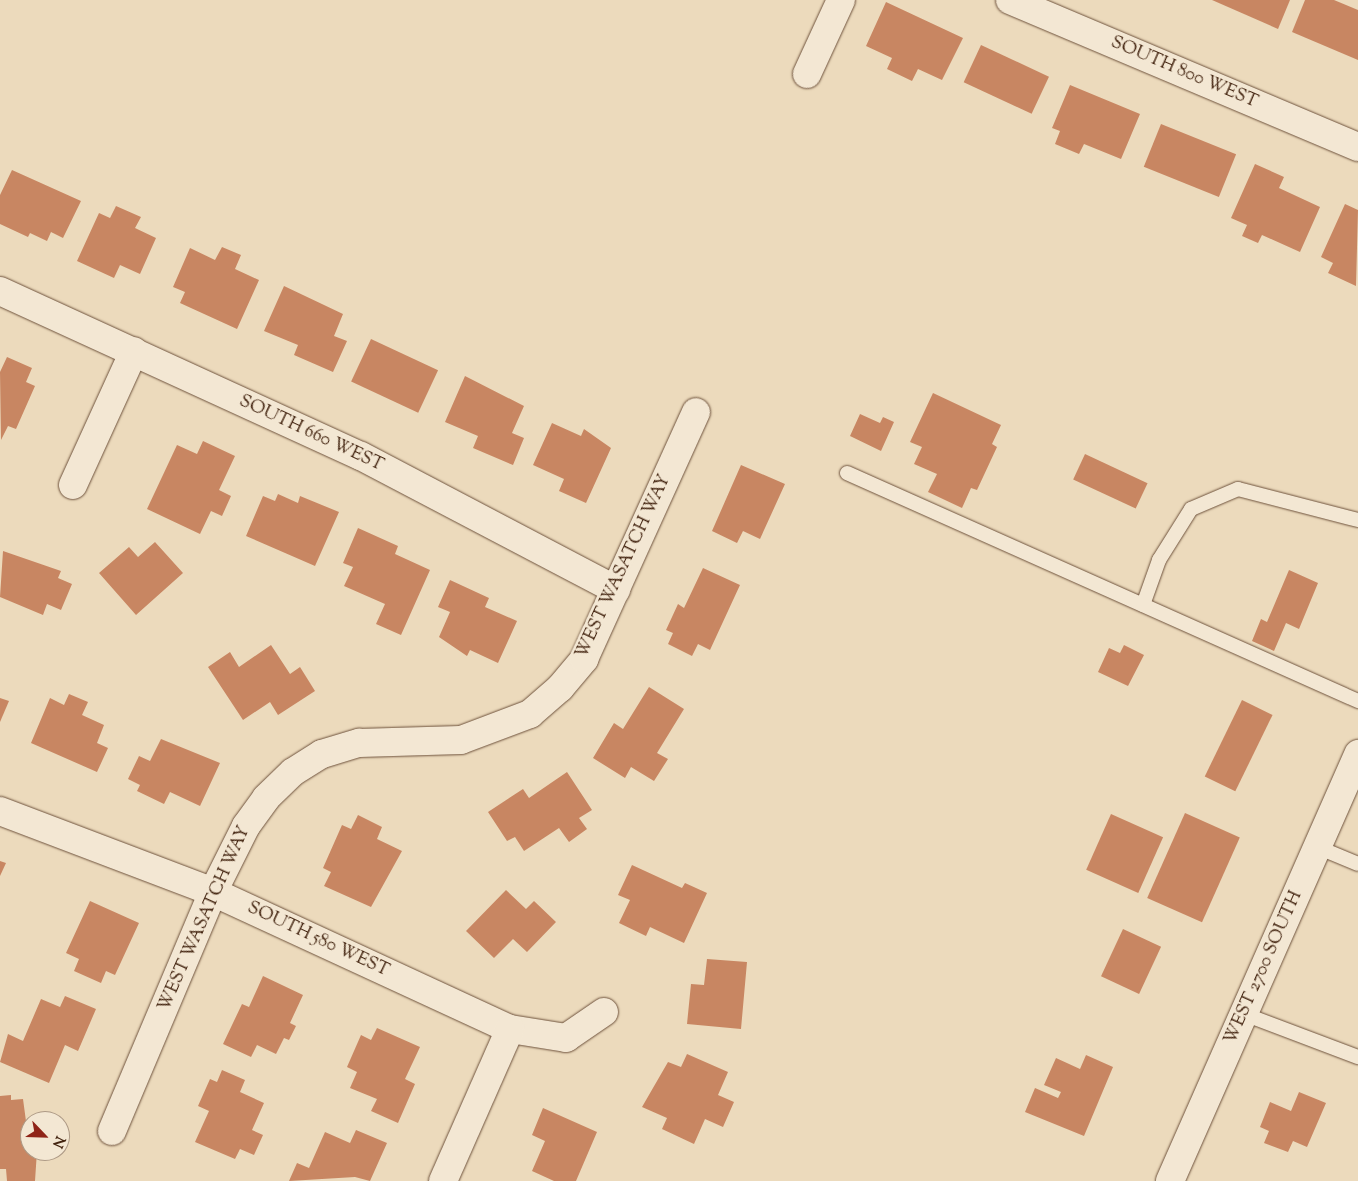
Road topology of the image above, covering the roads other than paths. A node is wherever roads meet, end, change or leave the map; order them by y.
1 (841, 0) edge
2 (1010, 0) edge
3 (1059, 9) edge
4 (808, 74) dead end
5 (1358, 147) edge
6 (0, 291) edge
7 (134, 351) junction
8 (696, 412) dead end
9 (847, 473) dead end
10 (73, 485) dead end
11 (1358, 520) edge
12 (616, 590) junction
13 (1143, 605) junction
14 (1358, 701) edge
15 (1358, 754) edge
16 (0, 812) edge
17 (1317, 847) junction
18 (1358, 864) edge
19 (213, 892) junction
20 (604, 1012) dead end
21 (1244, 1014) junction
22 (510, 1029) junction
23 (1358, 1057) edge
24 (112, 1131) dead end
25 (443, 1181) edge
26 (1170, 1181) edge

1 - 4 street
2 - 3 street, SOUTH 800 WEST
3 - 5 street, SOUTH 800 WEST
6 - 7 street, SOUTH 660 WEST
7 - 10 street
7 - 12 street, SOUTH 660 WEST
8 - 12 street, WEST WASATCH WAY
9 - 13 lane
11 - 13 lane
12 - 19 street, WEST WASATCH WAY
13 - 14 lane
15 - 17 street, WEST 2700 SOUTH
16 - 19 street, SOUTH 580 WEST
17 - 18 lane
17 - 21 street, WEST 2700 SOUTH
19 - 22 street, SOUTH 580 WEST
19 - 24 street, WEST WASATCH WAY
20 - 22 street, SOUTH 580 WEST
21 - 23 lane
21 - 26 street, WEST 2700 SOUTH
22 - 25 street

